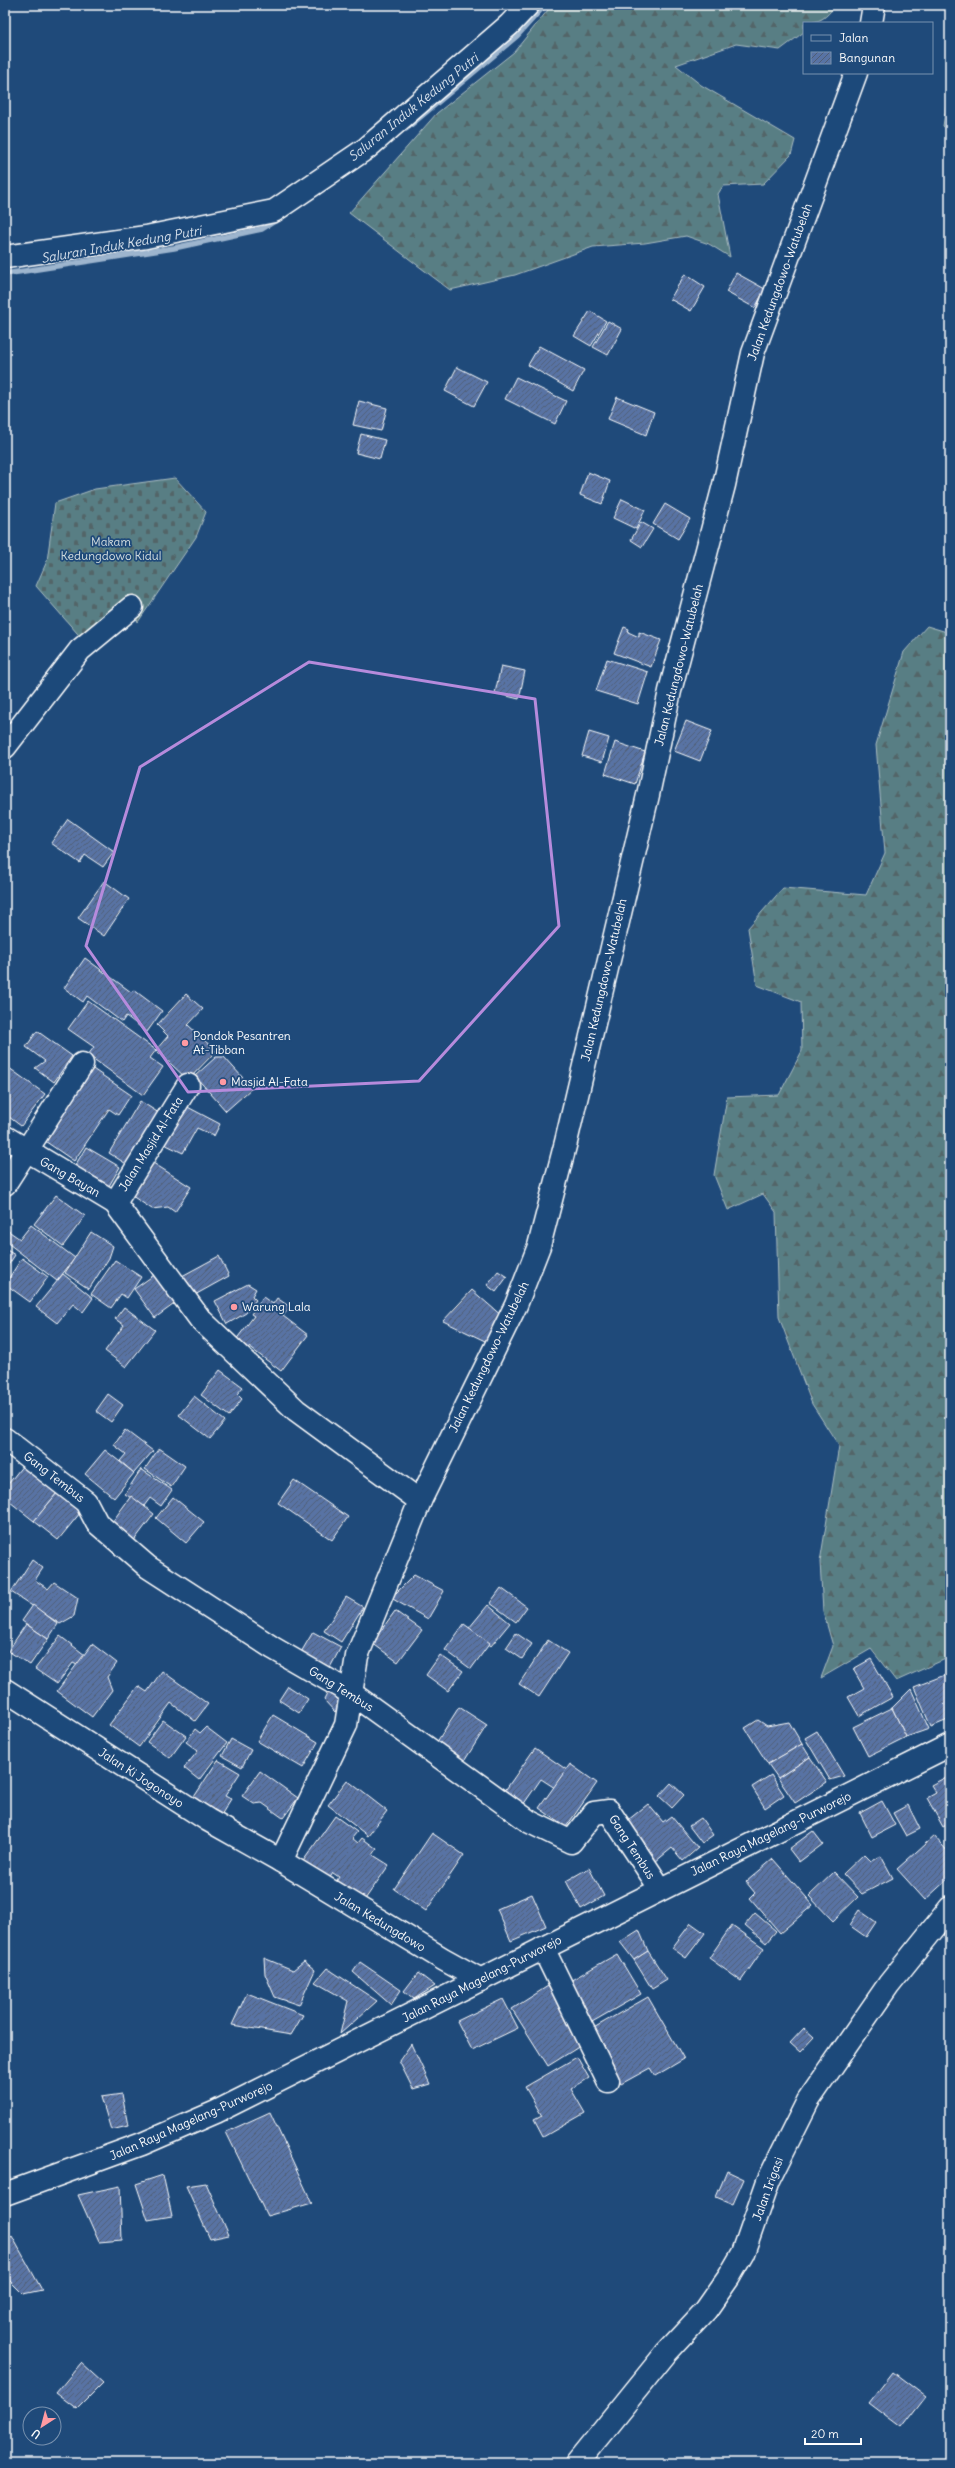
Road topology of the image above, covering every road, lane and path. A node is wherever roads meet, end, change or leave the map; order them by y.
1 (528, 5) edge
2 (874, 5) edge
3 (871, 22) edge
4 (856, 74) edge
5 (5, 257) edge
6 (132, 607) dead end
7 (5, 747) edge
8 (82, 1064) dead end
9 (188, 1085) dead end
10 (5, 1137) edge
11 (25, 1151) junction
12 (5, 1184) edge
13 (115, 1203) junction
14 (5, 1439) edge
15 (420, 1501) junction
16 (5, 1690) edge
17 (351, 1692) junction
18 (950, 1745) edge
19 (281, 1861) junction
20 (660, 1888) junction
21 (950, 1908) edge
22 (543, 1948) junction
23 (481, 1980) junction
24 (608, 2081) dead end
25 (5, 2194) edge
26 (577, 2463) edge

1 - 5 street
2 - 3 street
4 - 15 street, Jalan Kedungdowo-Watubelah
6 - 7 street
8 - 11 street
9 - 13 street, Jalan Masjid Al-Fata
10 - 11 street, Gang Bayan
11 - 12 street
11 - 13 street, Gang Bayan
13 - 15 street
14 - 17 street, Gang Tembus
15 - 17 street, Jalan Kedungdowo-Watubelah
16 - 19 street, Jalan Ki Jogonoyo
17 - 19 street, Jalan Kedungdowo-Watubelah
17 - 20 street, Gang Tembus
18 - 20 street, Jalan Raya Magelang-Purworejo
19 - 23 street, Jalan Kedungdowo
20 - 22 street, Jalan Raya Magelang-Purworejo
21 - 26 street, Jalan Irigasi
22 - 23 street, Jalan Raya Magelang-Purworejo
22 - 24 street
23 - 25 street, Jalan Raya Magelang-Purworejo

